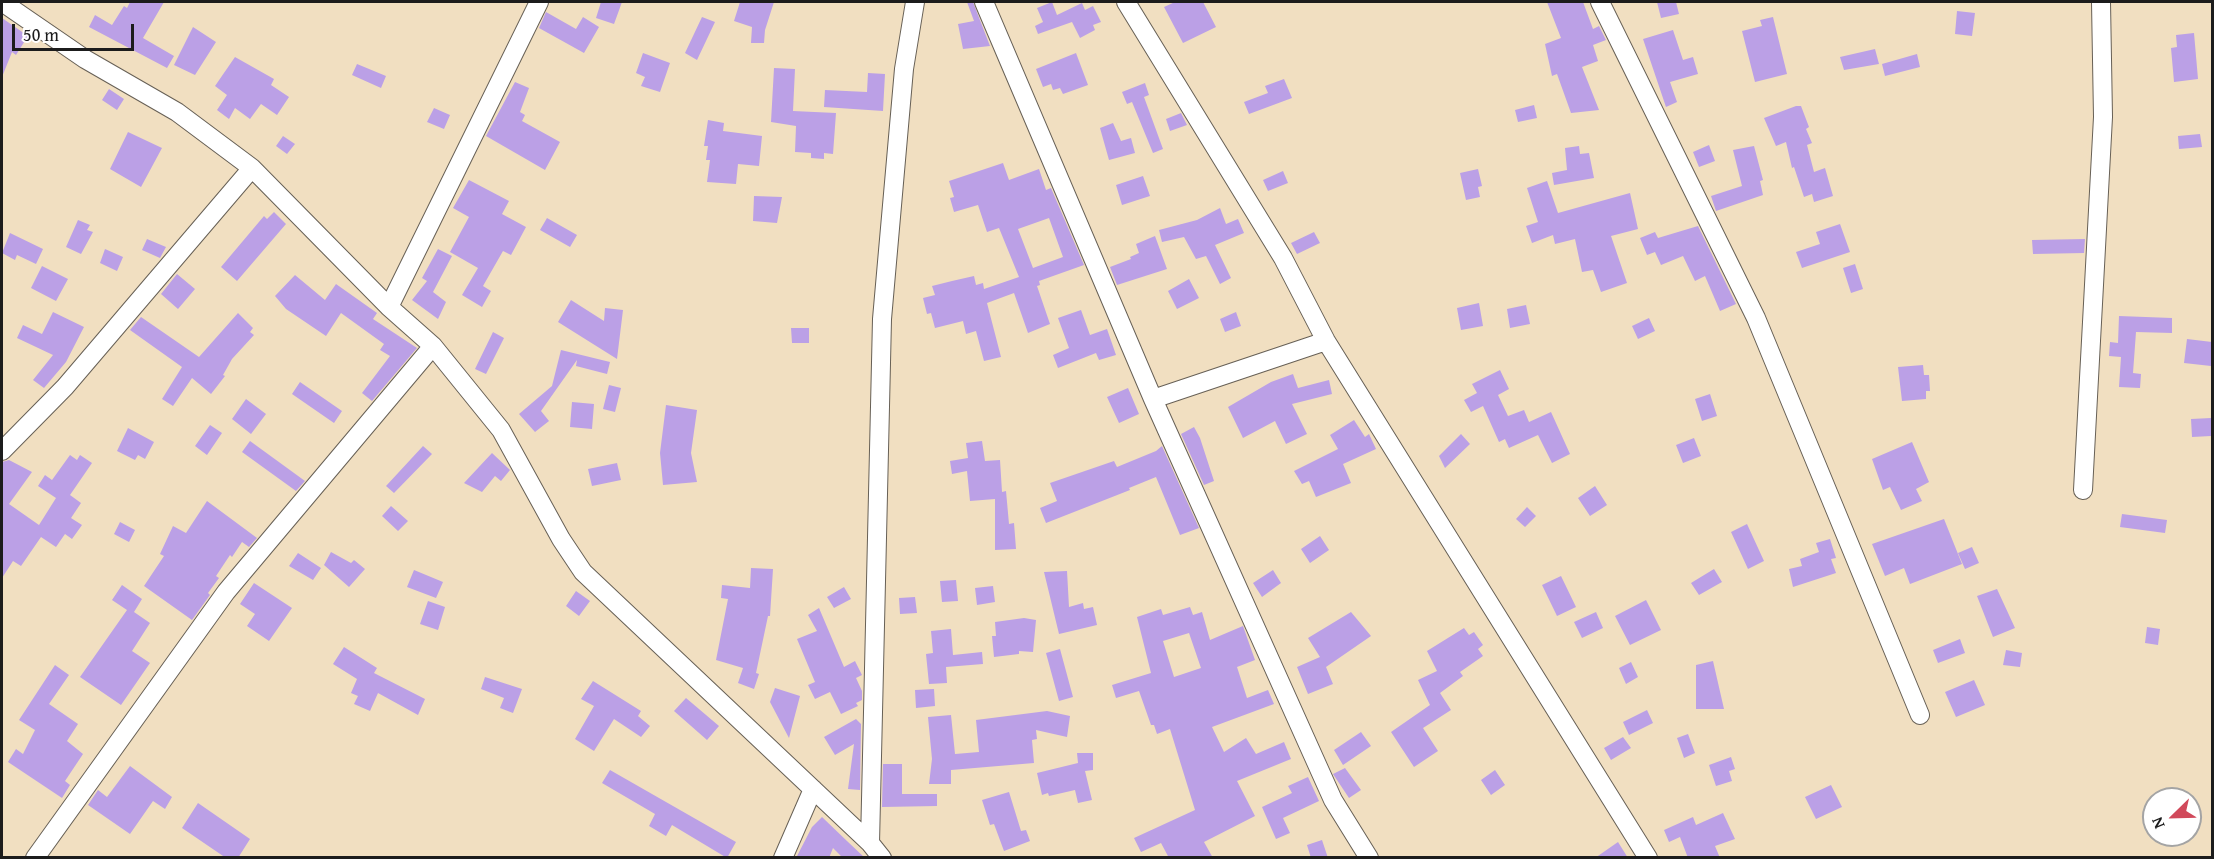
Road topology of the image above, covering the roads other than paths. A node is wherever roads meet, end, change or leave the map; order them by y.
1 (2, 2) edge
2 (539, 2) edge
3 (915, 2) edge
4 (984, 2) edge
5 (1126, 2) edge
6 (1600, 2) edge
7 (2101, 2) edge
8 (252, 168) junction
9 (389, 307) junction
10 (1326, 341) junction
11 (433, 345) junction
12 (1153, 399) junction
13 (2, 451) edge
14 (2083, 490) dead end
15 (1920, 715) dead end
16 (813, 789) junction
17 (870, 843) junction
18 (34, 858) edge
19 (783, 858) edge
20 (882, 858) edge
21 (1369, 858) edge
22 (1648, 858) edge

1 - 8 street
2 - 9 street
3 - 17 street
4 - 12 street
5 - 10 street
6 - 15 street
7 - 14 street
8 - 9 street
8 - 13 street
9 - 11 street
10 - 12 street
10 - 22 street
11 - 16 street
11 - 18 street
12 - 21 street
16 - 17 street
16 - 19 street
17 - 20 street

